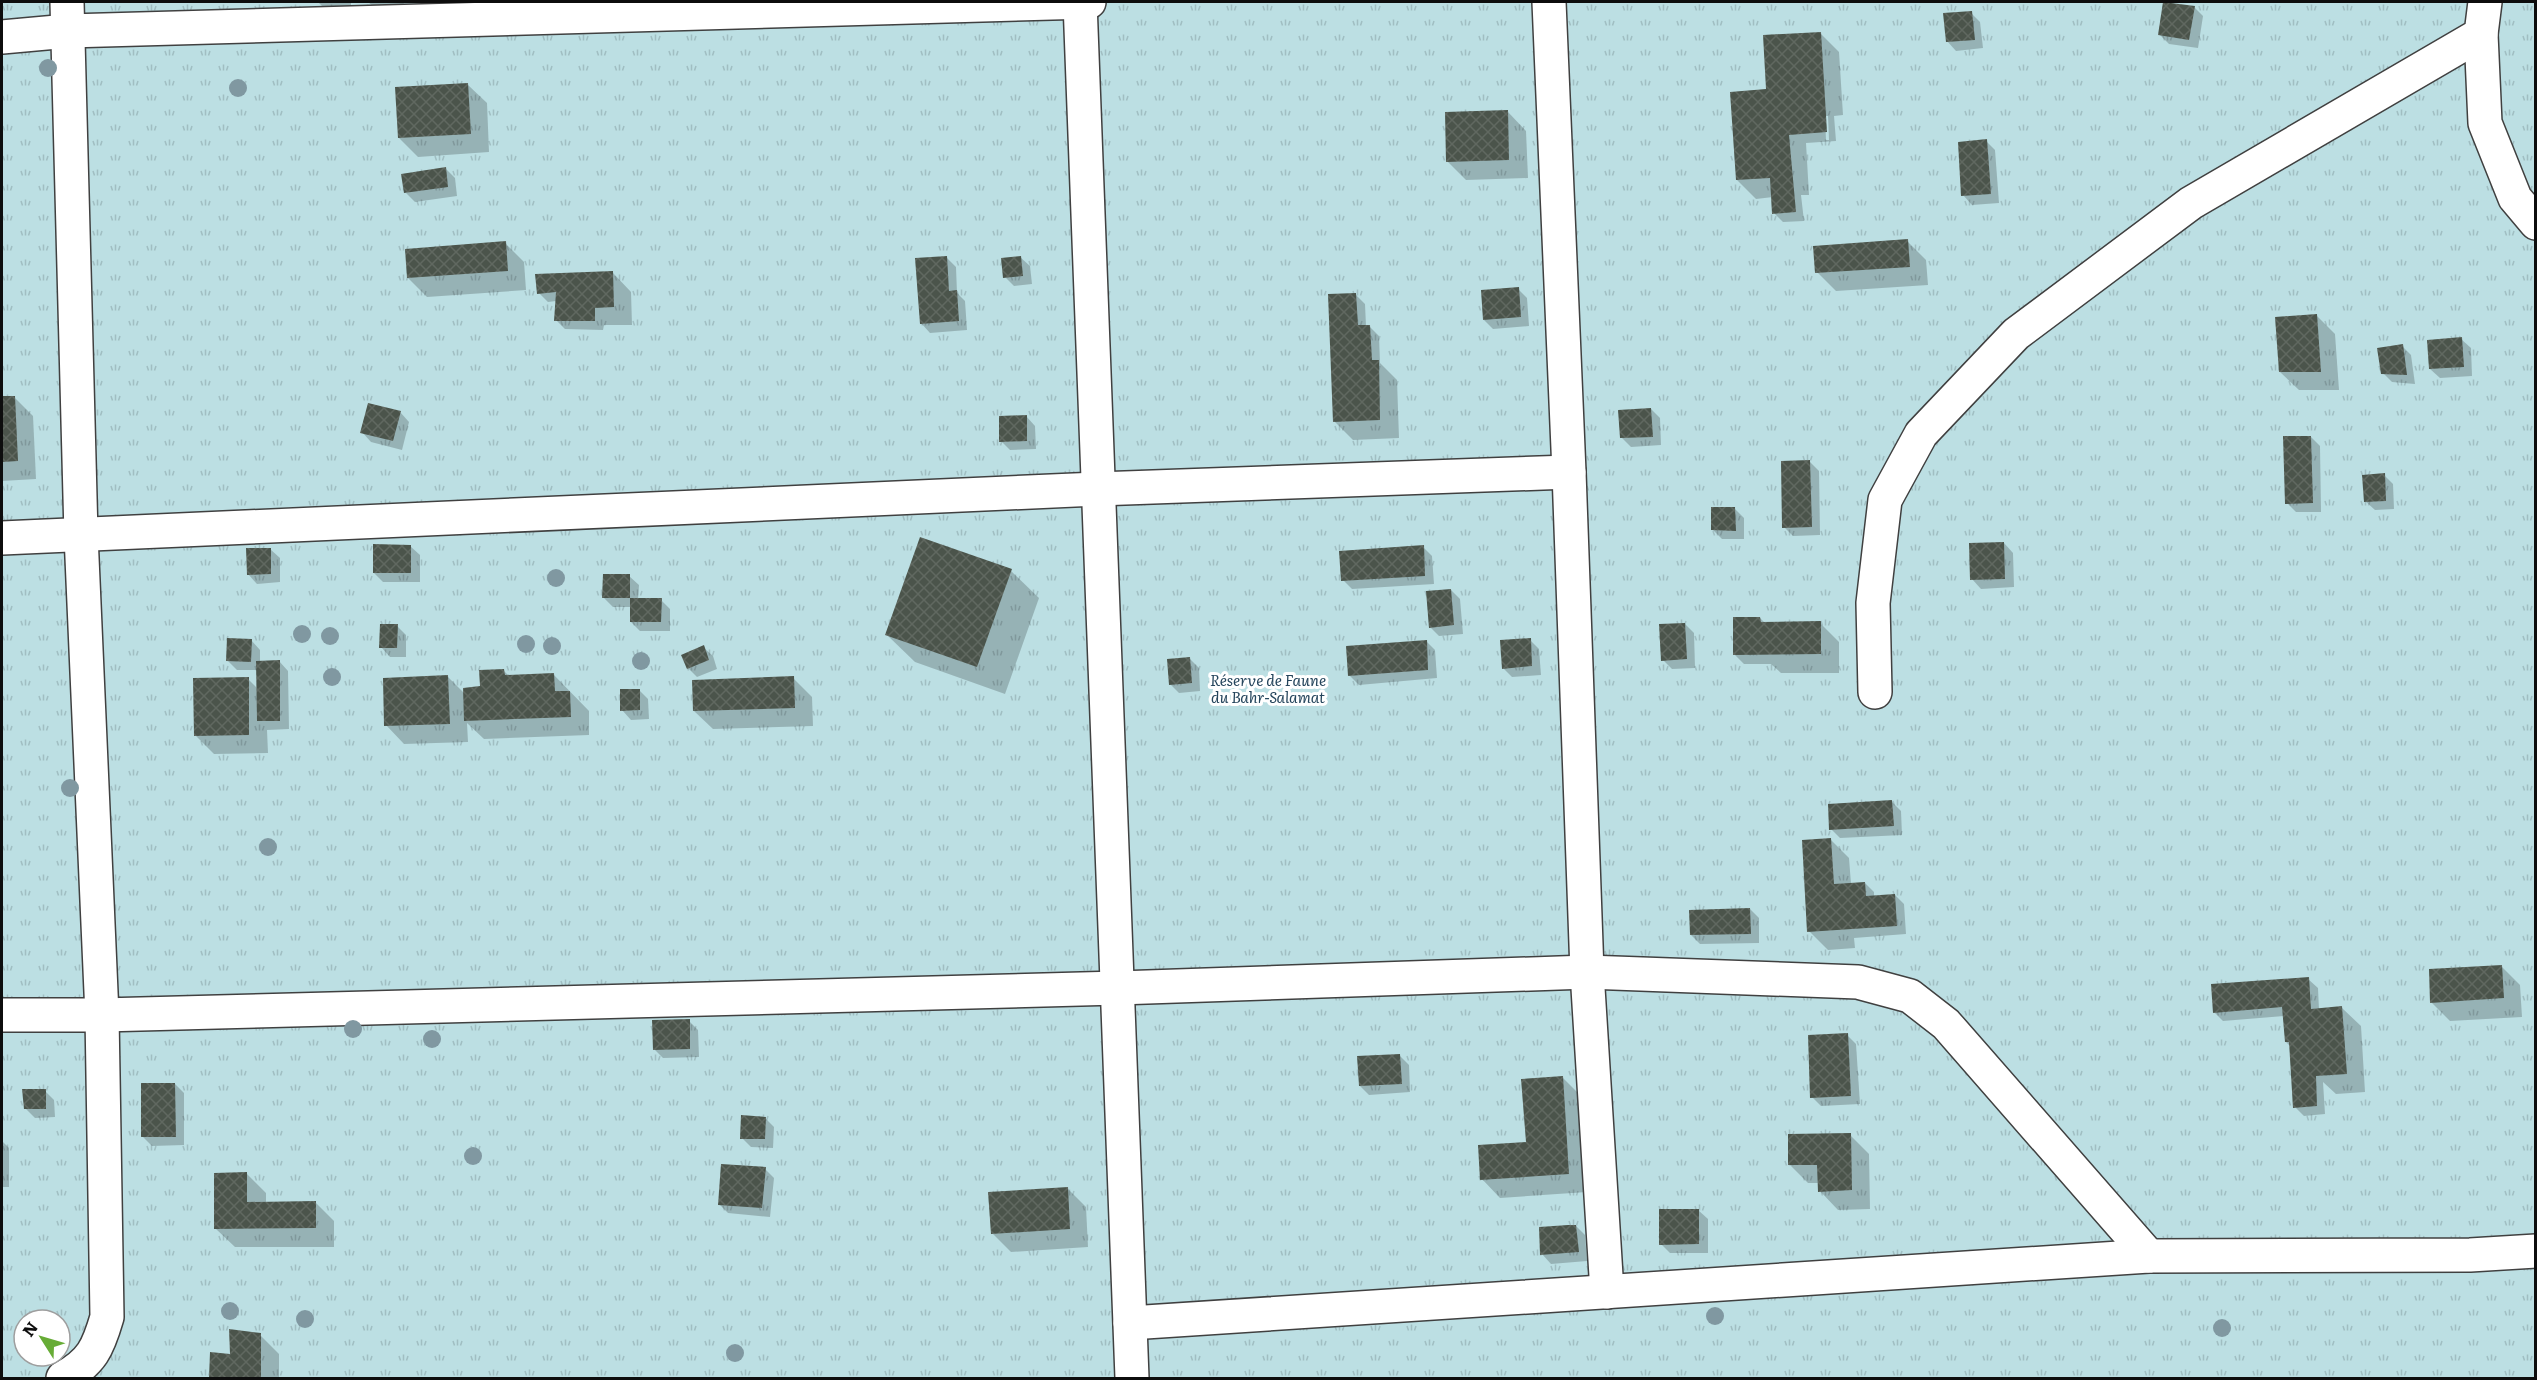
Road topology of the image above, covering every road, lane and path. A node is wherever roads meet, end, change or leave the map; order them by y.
1 (1080, 2) edge
2 (1089, 2) edge
3 (1549, 2) edge
4 (2485, 2) edge
5 (68, 16) edge
6 (2481, 34) junction
7 (2, 37) edge
8 (2535, 223) edge
9 (1569, 472) junction
10 (1097, 489) junction
11 (81, 536) junction
12 (2, 538) edge
13 (1875, 692) dead end
14 (1587, 972) junction
15 (1118, 988) junction
16 (2, 1015) edge
17 (102, 1015) junction
18 (2535, 1251) edge
19 (2149, 1256) junction
20 (1607, 1292) junction
21 (1130, 1323) junction
22 (63, 1378) edge
23 (1132, 1378) edge

1 - 2 street
1 - 5 street
1 - 10 street
3 - 9 street
4 - 6 street
5 - 7 street
5 - 11 street
6 - 8 street
6 - 13 street
9 - 10 street
9 - 14 street
10 - 11 street
10 - 15 street
11 - 12 street
11 - 17 street
14 - 15 street
14 - 19 street
14 - 20 street
15 - 17 street
15 - 21 street
16 - 17 street
17 - 22 street
18 - 19 street
19 - 20 street
20 - 21 street
21 - 23 street

